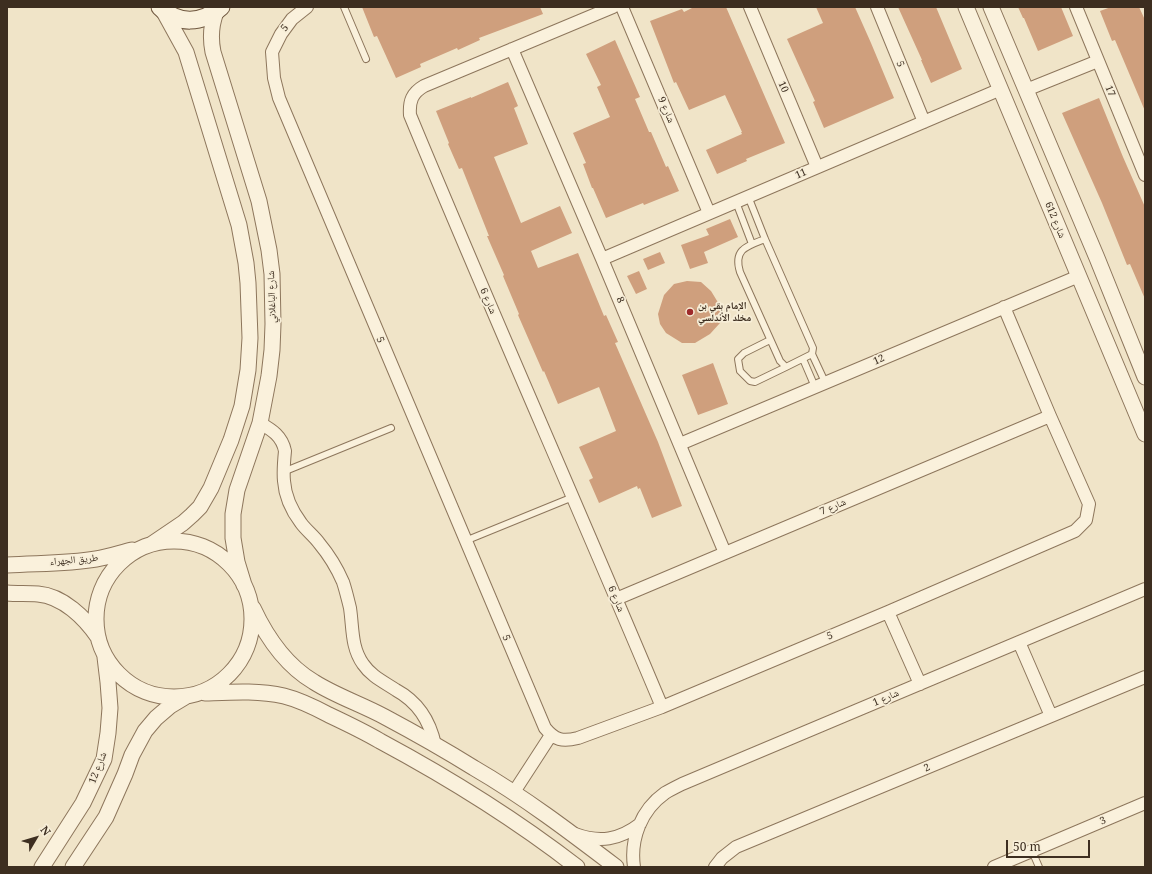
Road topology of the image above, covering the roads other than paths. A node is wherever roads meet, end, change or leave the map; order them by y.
1 (307, 7) edge
2 (344, 7) edge
3 (613, 7) edge
4 (622, 7) edge
5 (750, 7) edge
6 (877, 7) edge
7 (966, 7) edge
8 (991, 7) edge
9 (1076, 7) edge
10 (162, 9) edge
11 (218, 9) edge
12 (512, 49) junction
13 (366, 59) dead end
14 (1098, 61) junction
15 (1000, 89) junction
16 (1026, 90) junction
17 (924, 122) junction
18 (817, 167) junction
19 (1145, 176) edge
20 (1042, 189) junction
21 (748, 196) junction
22 (736, 202) junction
23 (709, 213) junction
24 (765, 239) junction
25 (752, 244) junction
26 (1097, 258) junction
27 (602, 259) junction
28 (1079, 276) junction
29 (1004, 307) junction
30 (770, 340) junction
31 (812, 354) junction
32 (1140, 356) edge
33 (803, 359) junction
34 (786, 367) junction
35 (1145, 376) edge
36 (820, 384) junction
37 (1132, 402) junction
38 (1050, 416) junction
39 (1145, 420) edge
40 (260, 423) junction
41 (391, 428) dead end
42 (1145, 434) edge
43 (680, 444) junction
44 (283, 472) junction
45 (573, 497) junction
46 (465, 541) junction
47 (146, 546) junction
48 (725, 553) junction
49 (7, 565) edge
50 (1145, 589) edge
51 (247, 592) junction
52 (7, 593) edge
53 (616, 599) junction
54 (888, 612) junction
55 (98, 638) junction
56 (1019, 642) junction
57 (105, 656) junction
58 (1145, 677) edge
59 (920, 684) junction
60 (193, 695) junction
61 (662, 707) junction
62 (1051, 716) junction
63 (551, 735) junction
64 (382, 742) junction
65 (435, 745) junction
66 (494, 780) junction
67 (514, 792) junction
68 (1145, 803) edge
69 (640, 824) junction
70 (566, 829) junction
71 (1032, 851) junction
72 (42, 867) edge
73 (73, 867) edge
74 (577, 867) edge
75 (616, 867) edge
76 (634, 867) edge
77 (715, 867) edge
78 (994, 867) edge
79 (1039, 867) edge

1 - 46 street, 5
2 - 13 lane
3 - 12 street, شارع 6
4 - 23 street, شارع 9
5 - 18 street, 10
6 - 17 street, 5
7 - 15 street, شارع 612
8 - 16 street
9 - 14 street, 17
10 - 11 main road
10 - 47 street
11 - 40 street, شارع الباغلاني
12 - 27 street, 8
12 - 45 street, شارع 6
14 - 16 street
14 - 19 street, 17
15 - 17 street, 11
15 - 20 street, شارع 612
16 - 26 street
17 - 18 street, 11
18 - 21 street, 11
20 - 26 street
20 - 28 street, شارع 612
21 - 22 street, 11
21 - 24 lane
22 - 23 street, 11
22 - 25 lane
23 - 27 street, 11
24 - 25 lane
24 - 31 lane
25 - 30 lane
26 - 32 street
27 - 43 street, 8
28 - 29 street, 12
28 - 37 street, شارع 612
29 - 36 street, 12
29 - 38 street
30 - 34 lane
30 - 34 lane
31 - 33 lane
31 - 36 lane
32 - 35 street
33 - 34 lane
33 - 36 lane
36 - 43 street, 12
37 - 39 street
37 - 42 street, شارع 612
38 - 48 street, شارع 7
38 - 54 street, 5
40 - 44 street
40 - 51 street, شارع الباغلاني
41 - 44 lane
43 - 48 street, 8
44 - 65 street
45 - 46 lane
45 - 53 street, شارع 6
46 - 63 street, 5
47 - 49 street, طريق الجهراء
47 - 51 street
47 - 55 street
48 - 53 street, شارع 7
50 - 56 street, شارع 1
51 - 60 street
51 - 65 street
52 - 55 street
53 - 61 street, شارع 6
54 - 59 street
54 - 61 street, 5
55 - 57 street
56 - 59 street, شارع 1
56 - 62 street
57 - 60 street
57 - 72 street, شارع 12
58 - 62 street, 2
59 - 69 street, شارع 1
60 - 64 street
60 - 73 street
61 - 63 street, 5
62 - 77 street, 2
63 - 67 street
64 - 66 street
64 - 74 street
65 - 66 street
66 - 67 street
67 - 70 street
68 - 71 street, 3
69 - 70 street
69 - 76 street, شارع 1
70 - 75 street
71 - 78 street, 3
71 - 79 lane

